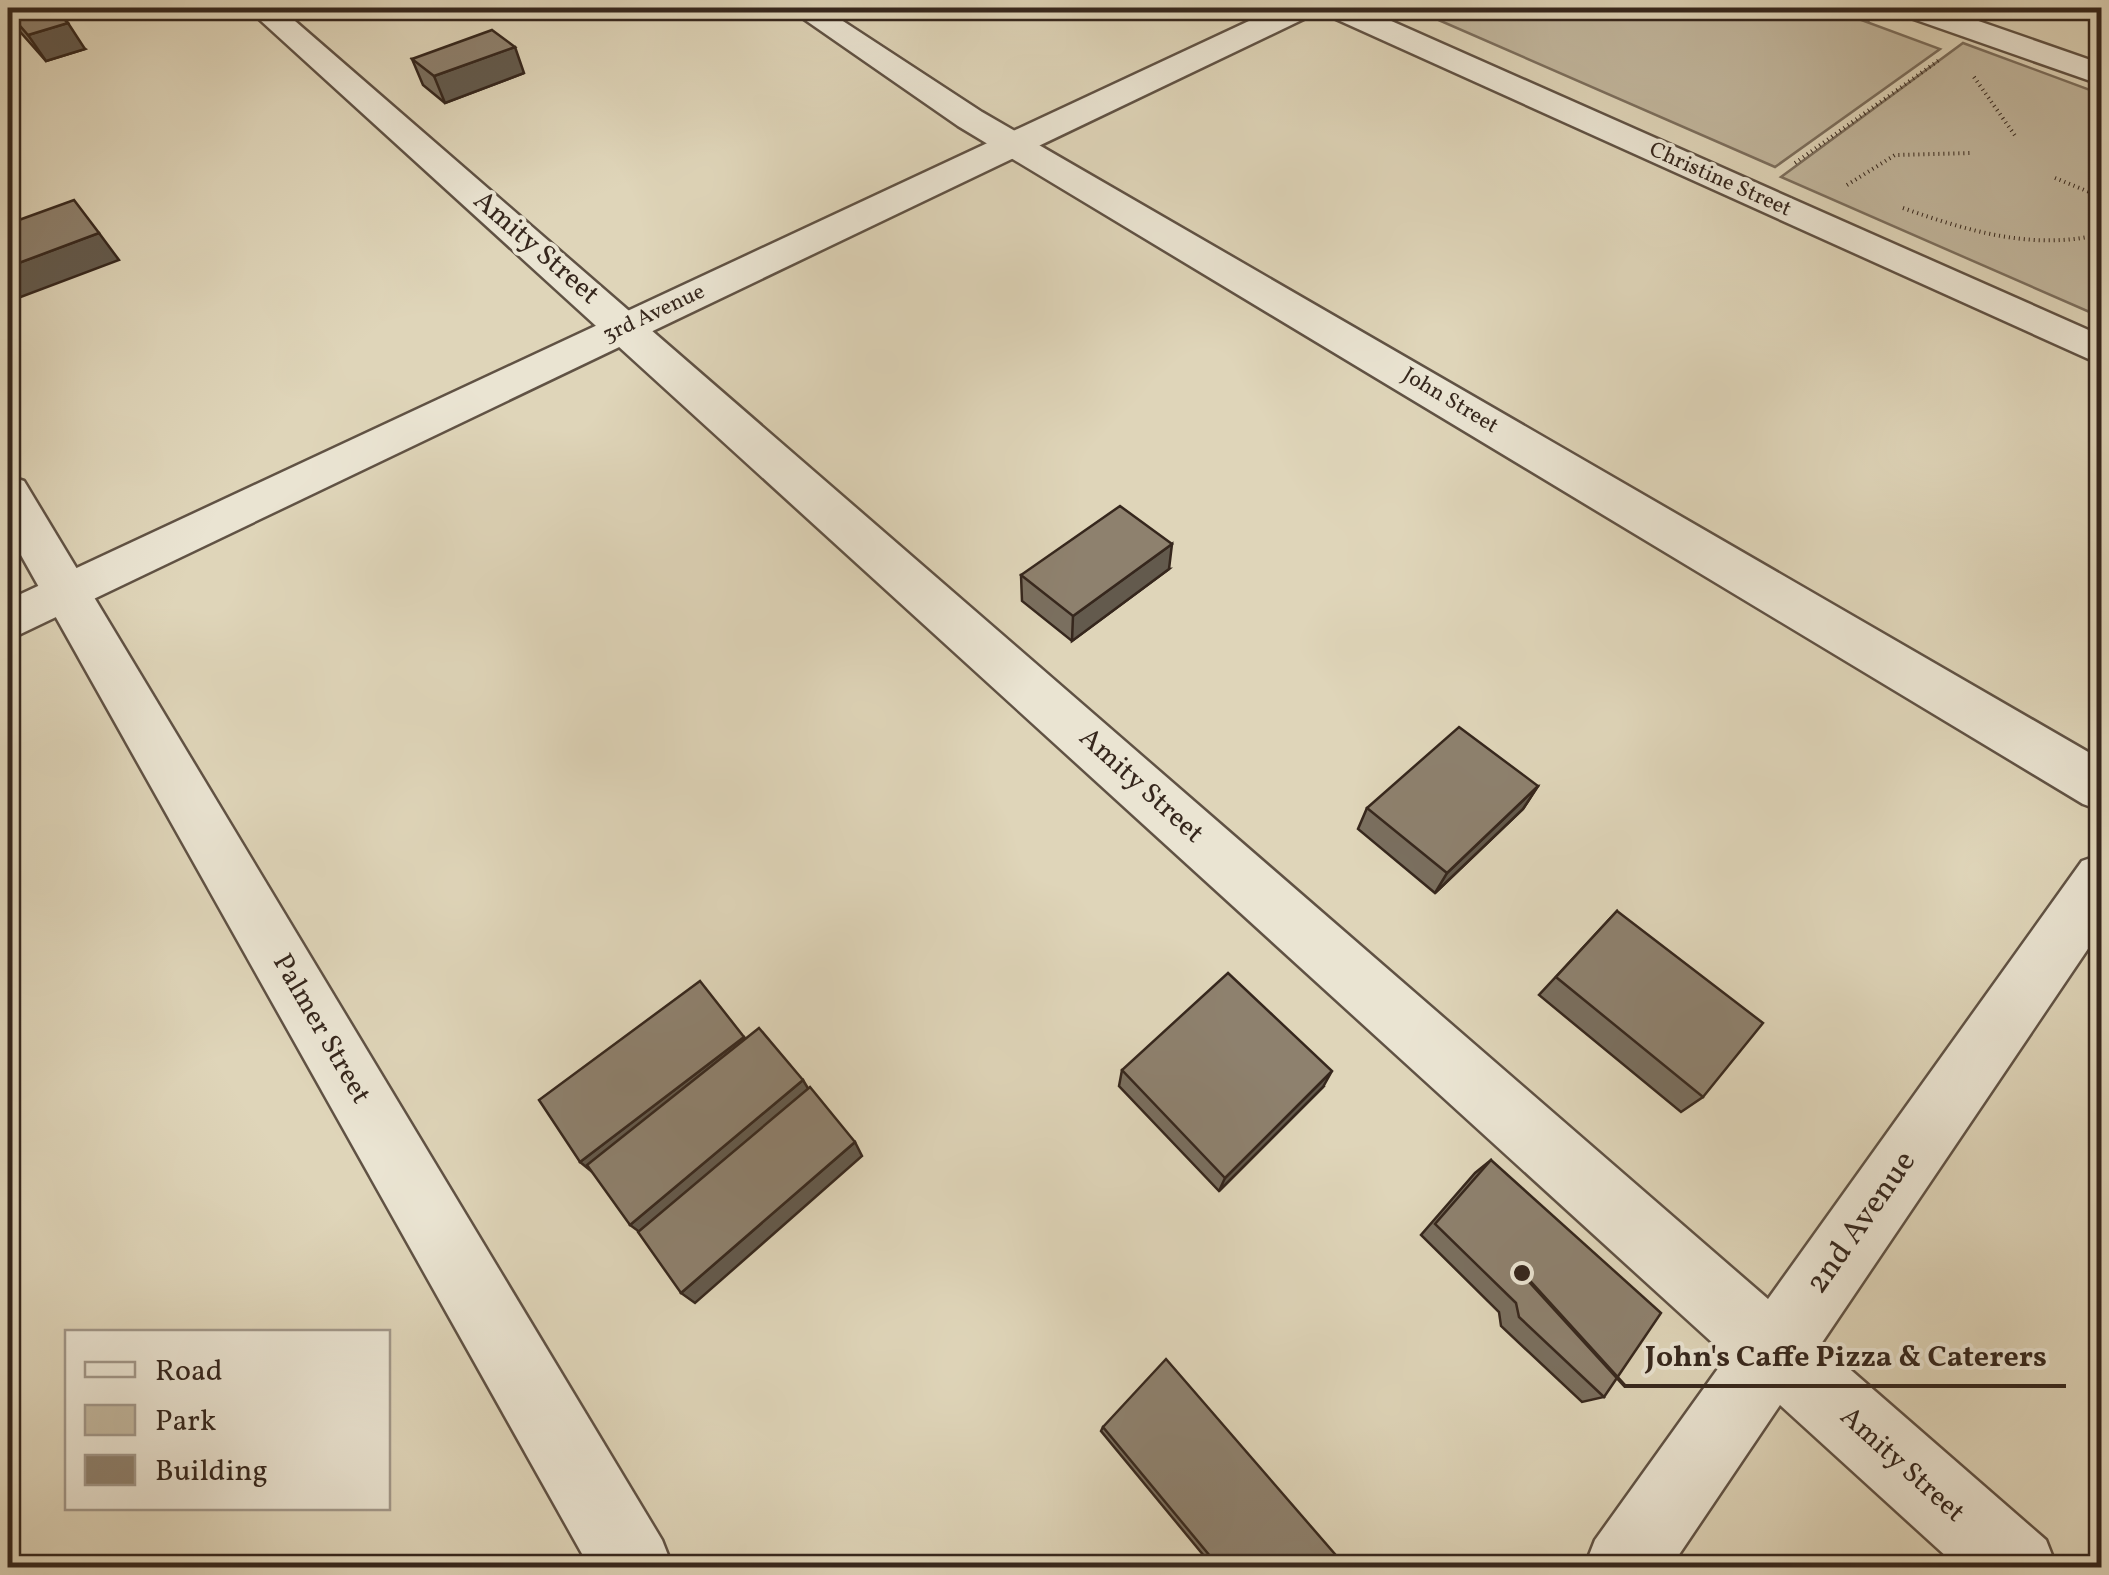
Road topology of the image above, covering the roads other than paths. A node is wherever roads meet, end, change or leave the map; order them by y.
1 (262, 8) edge
2 (802, 8) edge
3 (1301, 8) edge
4 (1338, 8) edge
5 (1914, 8) edge
6 (2102, 74) edge
7 (1014, 142) junction
8 (626, 327) junction
9 (2102, 352) edge
10 (8, 492) edge
11 (68, 593) junction
12 (8, 621) edge
13 (2102, 788) edge
14 (2102, 879) edge
15 (1773, 1350) junction
16 (634, 1568) edge
17 (1623, 1568) edge
18 (2018, 1568) edge

1 - 8 street, Amity Street
2 - 7 street, John Street
3 - 7 street, 3rd Avenue
4 - 9 street, Christine Street
5 - 6 street
7 - 8 street, 3rd Avenue
7 - 13 street, John Street
8 - 11 street, 3rd Avenue
8 - 15 street, Amity Street
10 - 11 street, Palmer Street
11 - 12 street, 3rd Avenue
11 - 16 street, Palmer Street
14 - 15 street, 2nd Avenue
15 - 17 street, 2nd Avenue
15 - 18 street, Amity Street

